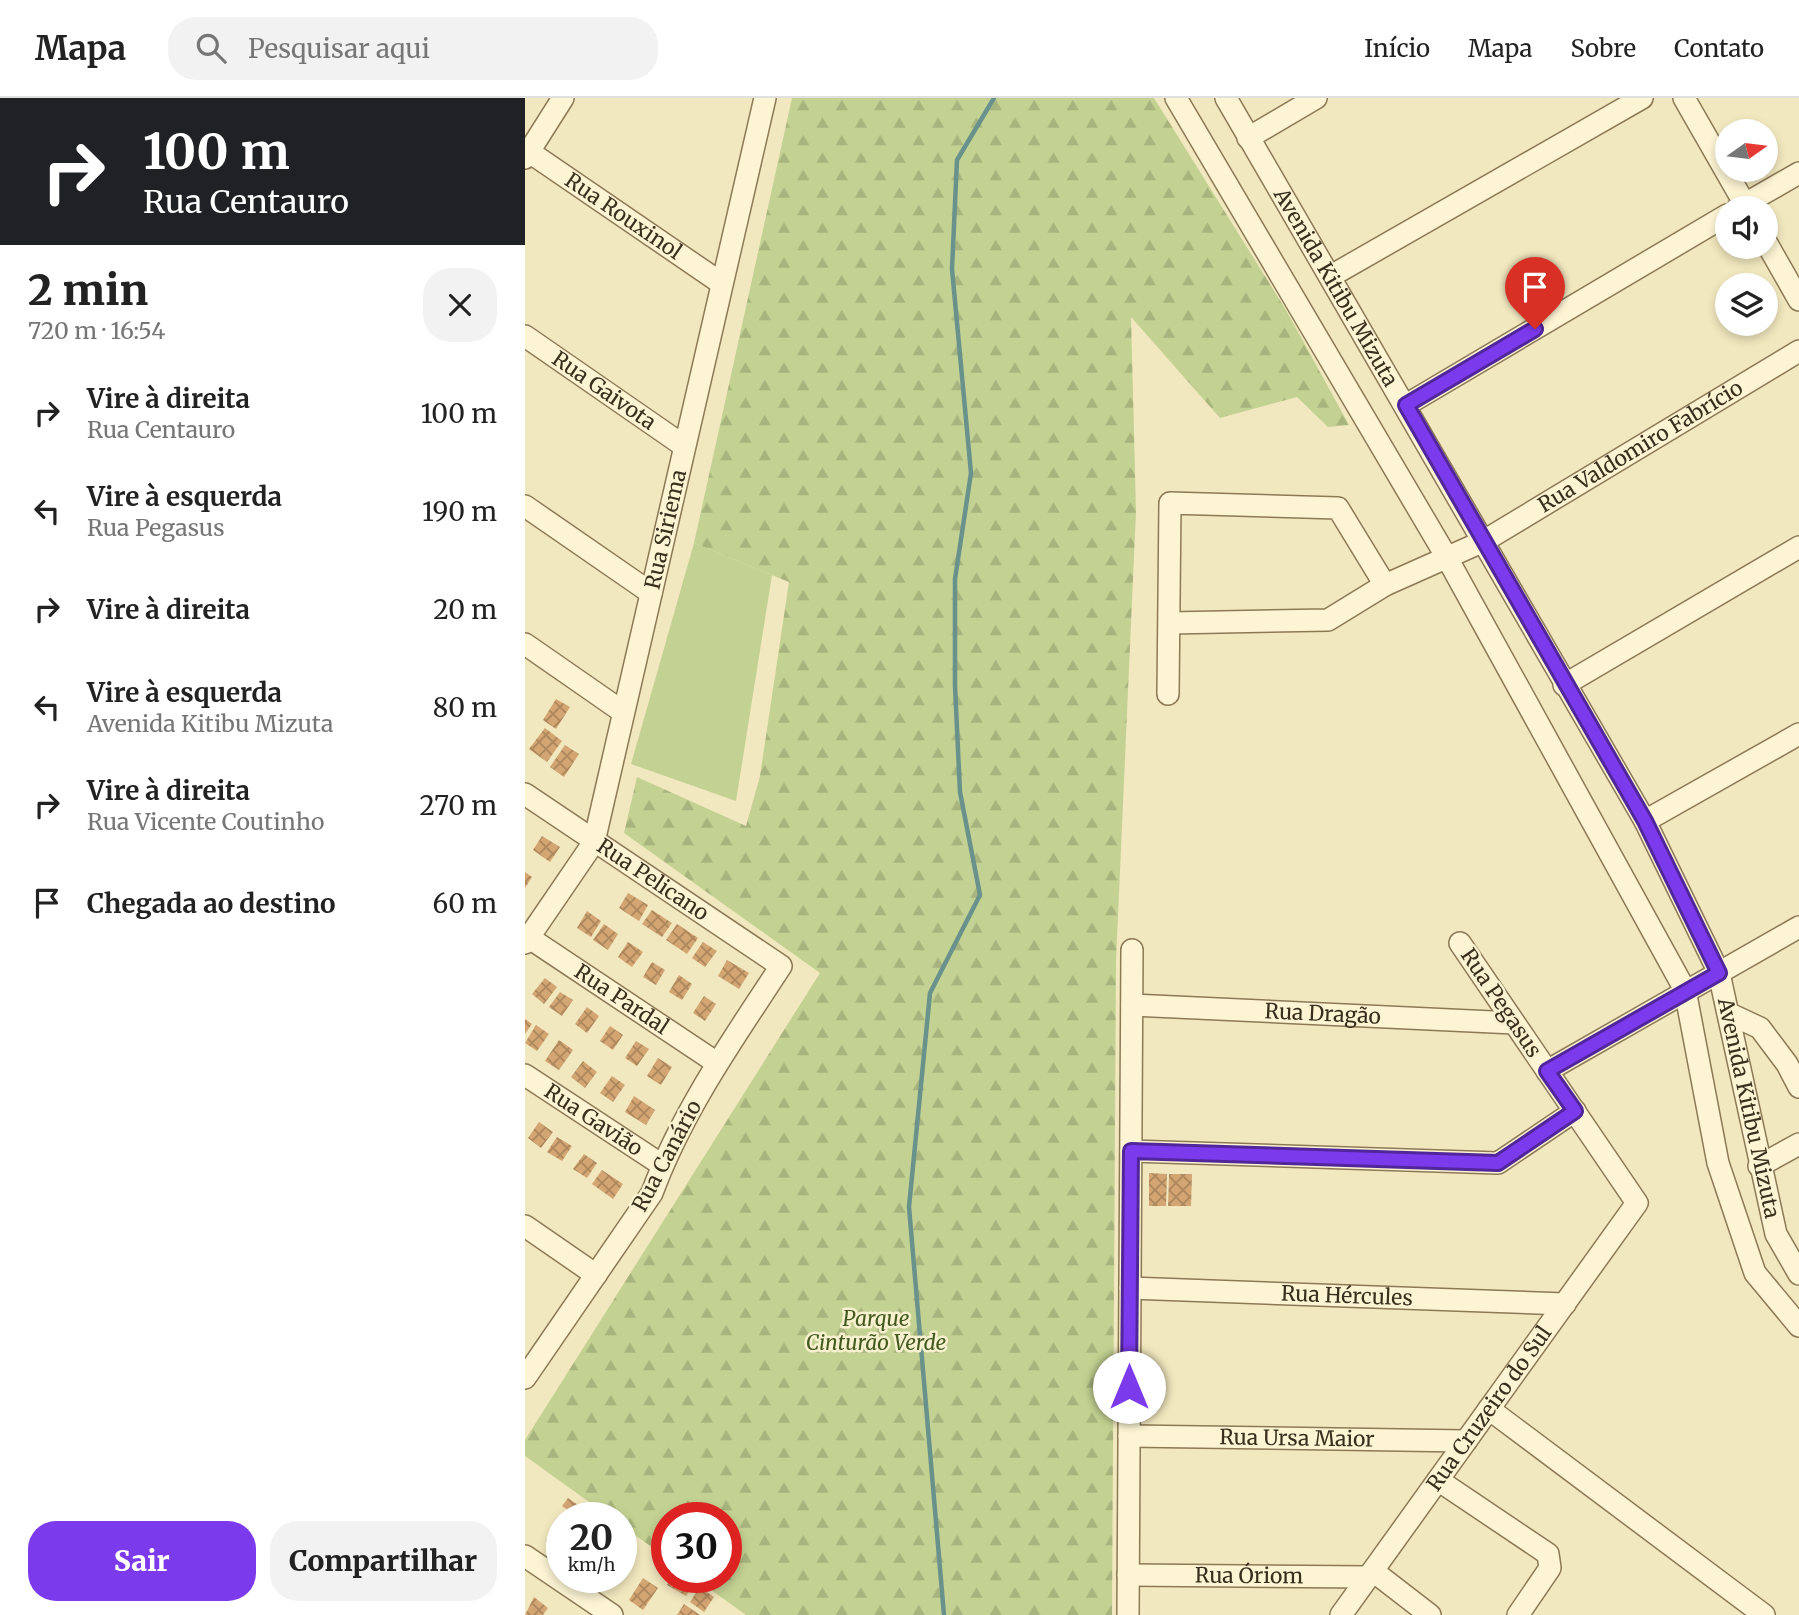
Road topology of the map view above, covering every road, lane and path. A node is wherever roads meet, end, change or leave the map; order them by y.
1 (563, 98) edge
2 (765, 98) edge
3 (1176, 98) edge
4 (1226, 98) edge
5 (1316, 98) edge
6 (1641, 98) edge
7 (1684, 98) edge
8 (1248, 138) junction
9 (526, 153) edge
10 (1799, 173) edge
11 (1733, 196) edge
12 (1761, 196) edge
13 (1715, 223) edge
14 (1776, 259) edge
15 (1331, 276) junction
16 (721, 283) junction
17 (1799, 300) edge
18 (525, 336) edge
19 (1799, 351) edge
20 (1406, 405) junction
21 (684, 446) junction
22 (525, 506) edge
23 (1484, 541) junction
24 (1799, 547) edge
25 (1446, 556) junction
26 (1385, 585) junction
27 (650, 593) junction
28 (1170, 624) junction
29 (525, 644) edge
30 (1564, 685) junction
31 (1168, 694) dead end
32 (623, 712) junction
33 (1799, 734) edge
34 (525, 794) edge
35 (1645, 821) junction
36 (594, 842) junction
37 (1799, 927) edge
38 (526, 939) edge
39 (1460, 943) dead end
40 (1132, 950) dead end
41 (781, 966) joint
42 (1719, 973) junction
43 (1685, 990) junction
44 (1132, 1005) junction
45 (1730, 1014) junction
46 (1514, 1023) junction
47 (717, 1063) junction
48 (1547, 1071) junction
49 (525, 1075) edge
50 (1799, 1087) edge
51 (1575, 1111) junction
52 (1799, 1143) edge
53 (1131, 1151) junction
54 (662, 1165) junction
55 (1759, 1166) junction
56 (1637, 1203) joint
57 (525, 1226) edge
58 (596, 1275) junction
59 (1799, 1275) edge
60 (1130, 1288) junction
61 (1565, 1304) junction
62 (1799, 1326) edge
63 (526, 1376) edge
64 (1489, 1409) junction
65 (1129, 1436) junction
66 (1466, 1441) junction
67 (1438, 1480) junction
68 (525, 1556) edge
69 (1371, 1574) junction
70 (1128, 1575) junction
71 (612, 1615) edge
72 (1128, 1615) edge
73 (1341, 1615) edge
74 (1430, 1615) edge
75 (1518, 1615) edge
76 (1764, 1615) edge

1 - 9 street
2 - 16 street, Rua Siriema
3 - 25 street
4 - 8 street, Avenida Kitibu Mizuta
5 - 8 street
6 - 15 street
7 - 11 street
8 - 15 street, Avenida Kitibu Mizuta
9 - 16 street, Rua Rouxinol
10 - 12 street
13 - 20 street
14 - 17 street
15 - 20 street, Avenida Kitibu Mizuta
16 - 21 street, Rua Siriema
18 - 21 street, Rua Gaivota
19 - 23 street, Rua Valdomiro Fabrício
20 - 23 street, Avenida Kitibu Mizuta
21 - 27 street, Rua Siriema
22 - 27 street
23 - 25 street, Rua Valdomiro Fabrício
23 - 30 street, Avenida Kitibu Mizuta
24 - 30 street
25 - 26 street, Rua Valdomiro Fabrício
25 - 43 street
26 - 28 street, Rua Valdomiro Fabrício
26 - 28 street
27 - 32 street, Rua Siriema
28 - 31 street
29 - 32 street
30 - 35 street, Avenida Kitibu Mizuta
32 - 36 street, Rua Siriema
33 - 35 street
34 - 36 street, Rua Pelicano
35 - 42 street, Avenida Kitibu Mizuta
36 - 38 street, Rua Siriema
36 - 41 street, Rua Pelicano
37 - 42 street
38 - 47 street, Rua Pardal
39 - 46 street, Rua Pegasus
40 - 44 street
41 - 47 street, Rua Canário
42 - 43 street
42 - 45 street, Avenida Kitibu Mizuta
43 - 48 street
43 - 62 street
44 - 46 street, Rua Dragão
44 - 53 street
45 - 50 street
45 - 55 street, Avenida Kitibu Mizuta
46 - 48 street, Rua Pegasus
47 - 54 street, Rua Canário
48 - 51 street, Rua Pegasus
49 - 54 street, Rua Gavião
51 - 53 street
51 - 56 street, Rua Pegasus
52 - 55 street
53 - 60 street
54 - 58 street, Rua Canário
55 - 59 street, Avenida Kitibu Mizuta
56 - 61 street, Rua Cruzeiro do Sul
57 - 58 street
58 - 63 street, Rua Canário
60 - 61 street, Rua Hércules
60 - 65 street
61 - 64 street, Rua Cruzeiro do Sul
64 - 66 street, Rua Cruzeiro do Sul
64 - 76 street
65 - 66 street, Rua Ursa Maior
65 - 70 street
66 - 67 street, Rua Cruzeiro do Sul
67 - 69 street, Rua Cruzeiro do Sul
67 - 75 street
68 - 71 street
69 - 70 street, Rua Óriom
69 - 73 street, Rua Cruzeiro do Sul
69 - 74 street
70 - 72 street

